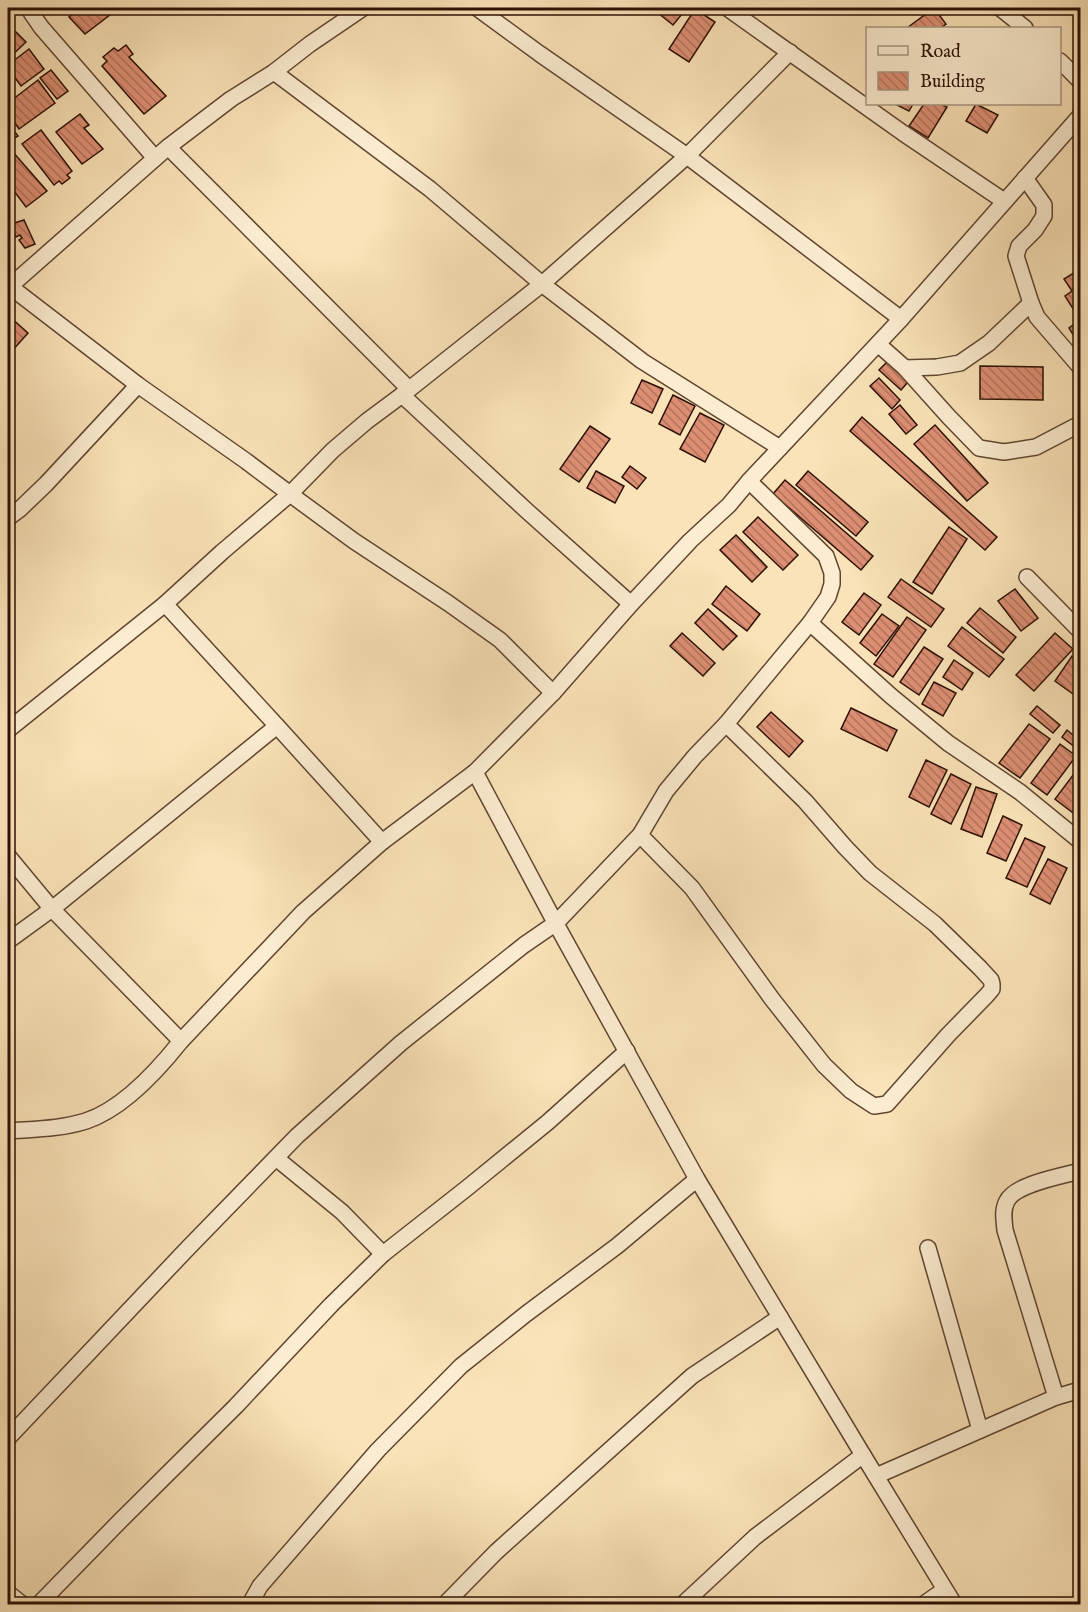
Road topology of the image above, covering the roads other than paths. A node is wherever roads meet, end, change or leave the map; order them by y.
1 (28, 8) edge
2 (363, 8) edge
3 (477, 8) edge
4 (727, 8) edge
5 (1000, 8) edge
6 (1024, 27) edge
7 (790, 52) junction
8 (1061, 63) edge
9 (274, 72) junction
10 (1080, 81) edge
11 (1080, 116) edge
12 (168, 147) junction
13 (687, 156) junction
14 (155, 158) junction
15 (1025, 178) junction
16 (1004, 201) junction
17 (542, 284) junction
18 (8, 287) edge
19 (1031, 303) junction
20 (901, 319) junction
21 (878, 344) junction
22 (1080, 367) edge
23 (905, 368) junction
24 (138, 385) junction
25 (406, 392) junction
26 (1080, 424) edge
27 (780, 448) junction
28 (749, 481) junction
29 (290, 494) junction
30 (8, 518) edge
31 (1027, 577) dead end
32 (165, 604) junction
33 (631, 604) junction
34 (810, 623) junction
35 (1080, 631) edge
36 (553, 693) junction
37 (726, 724) junction
38 (277, 726) junction
39 (8, 730) edge
40 (475, 772) junction
41 (640, 835) junction
42 (1080, 841) edge
43 (382, 842) junction
44 (8, 856) edge
45 (52, 909) junction
46 (556, 923) junction
47 (8, 941) edge
48 (181, 1041) junction
49 (627, 1051) junction
50 (8, 1131) edge
51 (276, 1158) junction
52 (1080, 1171) edge
53 (698, 1179) junction
54 (928, 1248) dead end
55 (383, 1254) junction
56 (780, 1317) junction
57 (1080, 1390) edge
58 (1056, 1397) junction
59 (980, 1430) junction
60 (8, 1438) edge
61 (863, 1455) junction
62 (876, 1476) junction
63 (945, 1590) junction
64 (8, 1593) edge
65 (22, 1605) edge
66 (39, 1605) edge
67 (250, 1605) edge
68 (445, 1605) edge
69 (683, 1605) edge
70 (924, 1605) edge
71 (954, 1605) edge

1 - 14 street
2 - 9 street
3 - 13 street
4 - 7 street
5 - 6 street
7 - 13 street
7 - 16 street
8 - 10 street
9 - 12 street
9 - 17 street
11 - 15 street
12 - 14 street
12 - 25 street
13 - 17 street
13 - 20 street
14 - 18 street
15 - 16 street
15 - 19 street
16 - 20 street
17 - 25 street
17 - 27 street
18 - 24 street
19 - 22 street
19 - 23 street
20 - 21 street
21 - 23 street
21 - 27 street
23 - 26 street
24 - 29 street
24 - 30 street
25 - 29 street
25 - 33 street
27 - 28 street
28 - 33 street
28 - 34 street
29 - 32 street
29 - 36 street
31 - 35 street
32 - 38 street
32 - 39 street
33 - 36 street
34 - 37 street
34 - 42 street
36 - 40 street
37 - 41 street
37 - 41 street
38 - 43 street
38 - 45 street
40 - 43 street
40 - 46 street
41 - 46 street
43 - 48 street
44 - 45 street
45 - 47 street
45 - 48 street
46 - 49 street
46 - 51 street
48 - 50 street
49 - 53 street
49 - 55 street
51 - 55 street
51 - 60 street
52 - 58 street
53 - 56 street
53 - 67 street
54 - 59 street
55 - 66 street
56 - 61 street
56 - 68 street
57 - 58 street
58 - 59 street
59 - 62 street
61 - 62 street
61 - 69 street
62 - 63 street
63 - 70 street
63 - 71 street
64 - 65 street

